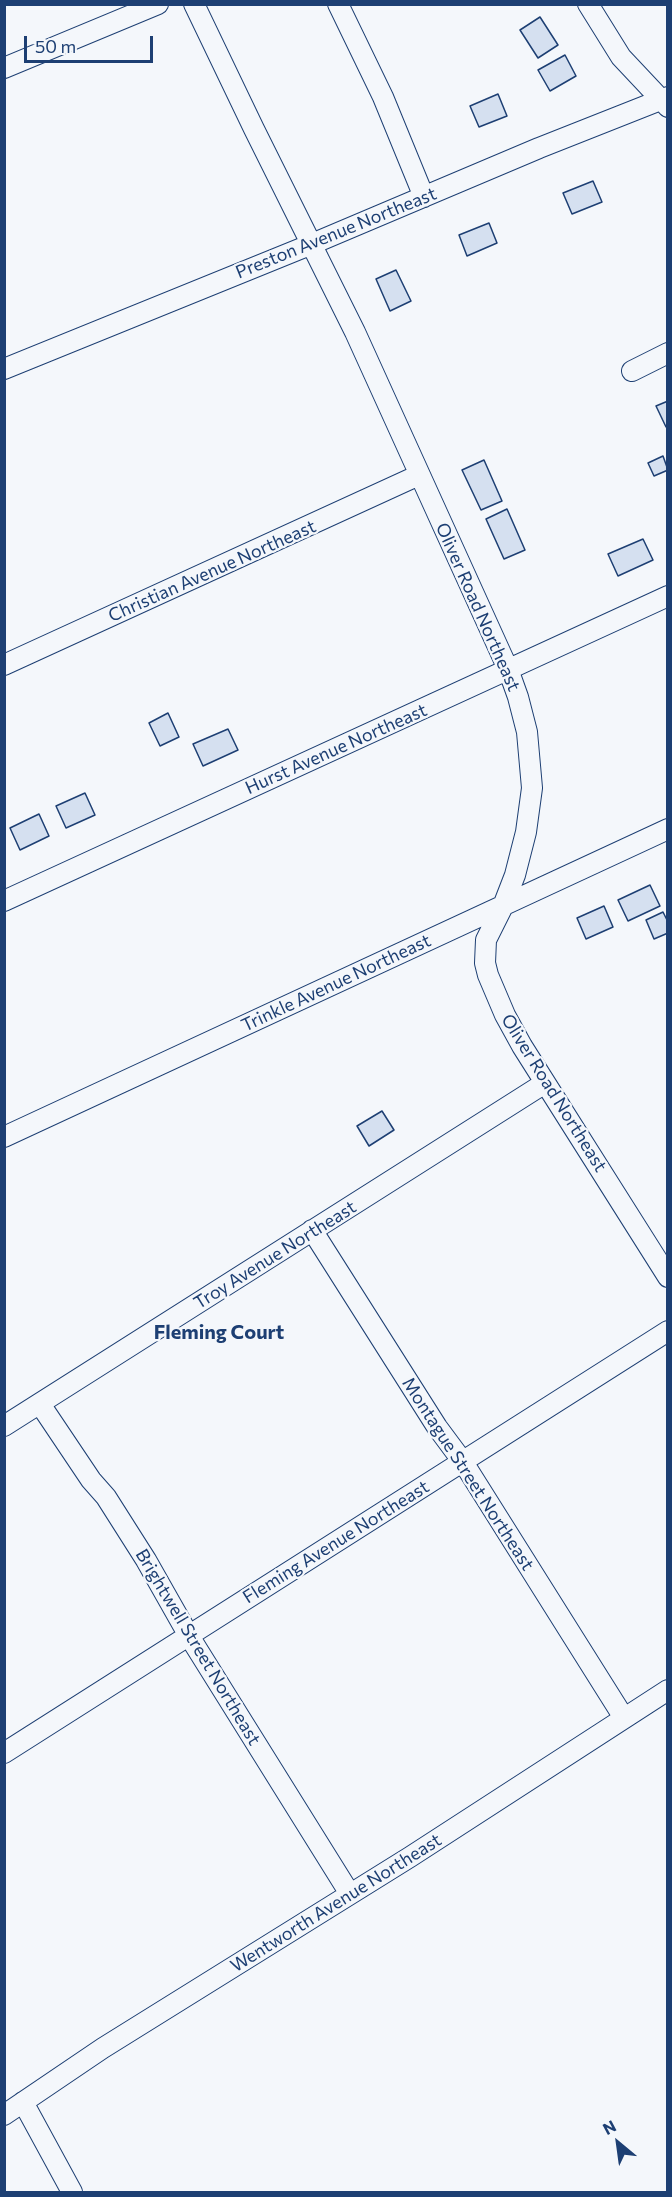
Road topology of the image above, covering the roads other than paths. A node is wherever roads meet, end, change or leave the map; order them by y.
1 (158, 4) edge
2 (194, 4) edge
3 (338, 4) edge
4 (588, 4) edge
5 (4, 68) edge
6 (665, 101) edge
7 (424, 197) junction
8 (312, 244) junction
9 (668, 353) edge
10 (4, 369) edge
11 (632, 372) dead end
12 (419, 475) junction
13 (668, 596) edge
14 (4, 665) edge
15 (508, 669) junction
16 (668, 829) edge
17 (4, 901) edge
18 (503, 906) junction
19 (545, 1083) junction
20 (4, 1137) edge
21 (312, 1230) junction
22 (668, 1277) edge
23 (668, 1331) edge
24 (40, 1404) junction
25 (4, 1426) edge
26 (463, 1462) junction
27 (189, 1636) junction
28 (668, 1689) edge
29 (624, 1718) junction
30 (4, 1753) edge
31 (350, 1894) junction
32 (23, 2102) junction
33 (4, 2115) edge
34 (72, 2193) edge

1 - 5 street
2 - 8 street, Oliver Road Northeast
3 - 7 street
4 - 6 street
6 - 7 street, Preston Avenue Northeast
7 - 8 street, Preston Avenue Northeast
8 - 10 street, Preston Avenue Northeast
8 - 12 street, Oliver Road Northeast
9 - 11 street
12 - 14 street, Christian Avenue Northeast
12 - 15 street, Oliver Road Northeast
13 - 15 street, Hurst Avenue Northeast
15 - 17 street, Hurst Avenue Northeast
15 - 18 street, Oliver Road Northeast
16 - 18 street, Trinkle Avenue Northeast
18 - 19 street, Oliver Road Northeast
18 - 20 street, Trinkle Avenue Northeast
19 - 21 street, Troy Avenue Northeast
19 - 22 street, Oliver Road Northeast
21 - 24 street, Troy Avenue Northeast
21 - 26 street, Montague Street Northeast
23 - 26 street, Fleming Avenue Northeast
24 - 25 street, Troy Avenue Northeast
24 - 27 street, Brightwell Street Northeast
26 - 27 street, Fleming Avenue Northeast
26 - 29 street, Montague Street Northeast
27 - 30 street, Fleming Avenue Northeast
27 - 31 street, Brightwell Street Northeast
28 - 29 street, Wentworth Avenue Northeast
29 - 31 street, Wentworth Avenue Northeast
31 - 32 street, Wentworth Avenue Northeast
32 - 33 street, Wentworth Avenue Northeast
32 - 34 street

